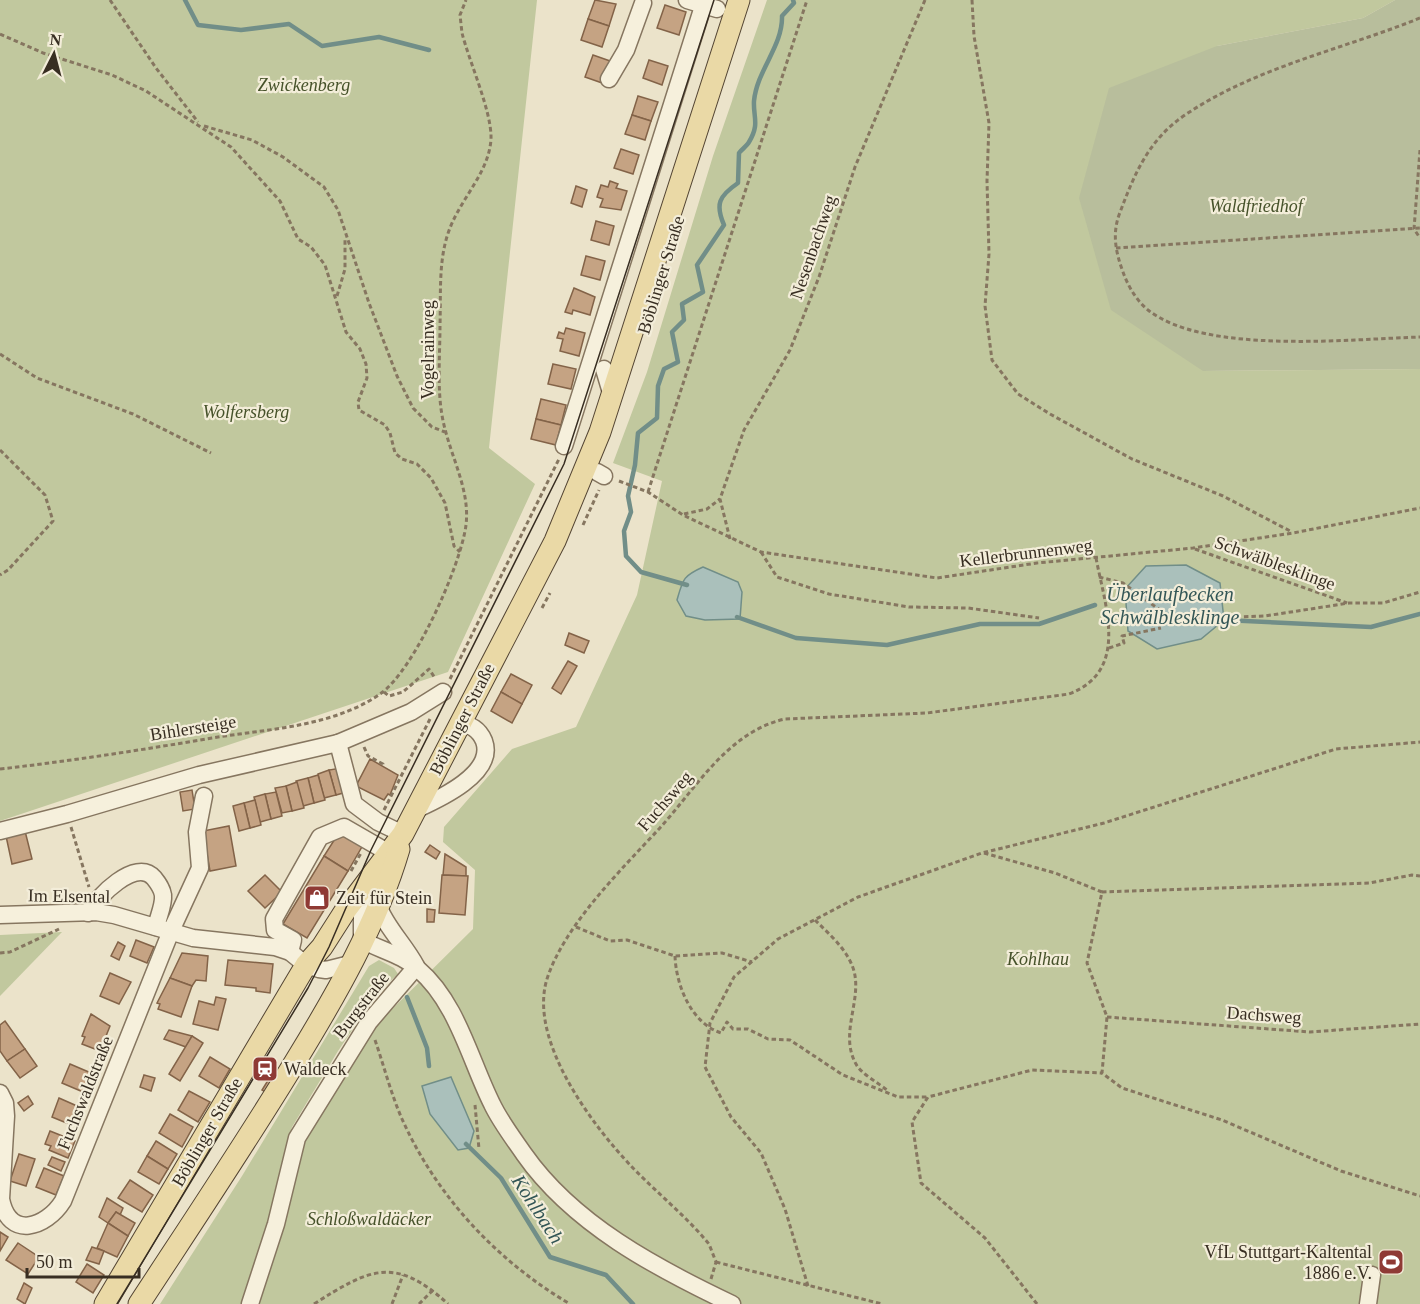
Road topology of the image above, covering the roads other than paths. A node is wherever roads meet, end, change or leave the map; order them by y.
1 (739, 0) edge
2 (749, 0) edge
3 (640, 1) edge
4 (709, 3) edge
5 (727, 38) junction
6 (609, 79) dead end
7 (625, 352) junction
8 (597, 367) junction
9 (612, 396) junction
10 (564, 446) road end
11 (555, 541) junction
12 (443, 693) road end
13 (459, 723) junction
14 (338, 743) junction
15 (204, 796) dead end
16 (416, 810) junction
17 (0, 831) edge
18 (403, 834) junction
19 (389, 853) junction
20 (376, 870) junction
21 (378, 904) junction
22 (91, 908) junction
23 (0, 915) edge
24 (163, 929) junction
25 (362, 940) junction
26 (302, 955) junction
27 (350, 964) junction
28 (416, 967) junction
29 (0, 1093) edge
30 (1372, 1275) dead end
31 (105, 1304) edge
32 (140, 1304) edge
33 (250, 1304) edge
34 (732, 1304) edge
35 (1368, 1304) edge

1 - 5 main road, Böblinger Straße
2 - 11 main road, Böblinger Straße
3 - 6 street
4 - 5 street
4 - 8 street
5 - 7 main road, Böblinger Straße
7 - 8 street
7 - 9 main road, Böblinger Straße
8 - 9 street
8 - 10 street
9 - 11 main road, Böblinger Straße
11 - 13 main road, Böblinger Straße
12 - 14 street
13 - 16 main road, Böblinger Straße
13 - 16 street
14 - 17 street
14 - 18 street
15 - 24 street
16 - 18 main road, Böblinger Straße
18 - 19 main road, Böblinger Straße
18 - 21 main road, Böblinger Straße
19 - 20 main road, Böblinger Straße
19 - 26 street
20 - 25 street, Böblinger Straße
20 - 26 main road, Böblinger Straße
21 - 25 main road, Böblinger Straße
21 - 28 street, Burgstraße
22 - 23 street, Im Elsental
22 - 24 street, Im Elsental
22 - 24 street
24 - 26 street
24 - 29 street, Fuchswaldstraße
25 - 27 main road, Böblinger Straße
25 - 28 street
26 - 27 street
26 - 31 main road, Böblinger Straße
27 - 32 main road, Böblinger Straße
28 - 33 street, Burgstraße
28 - 34 street
30 - 35 street

